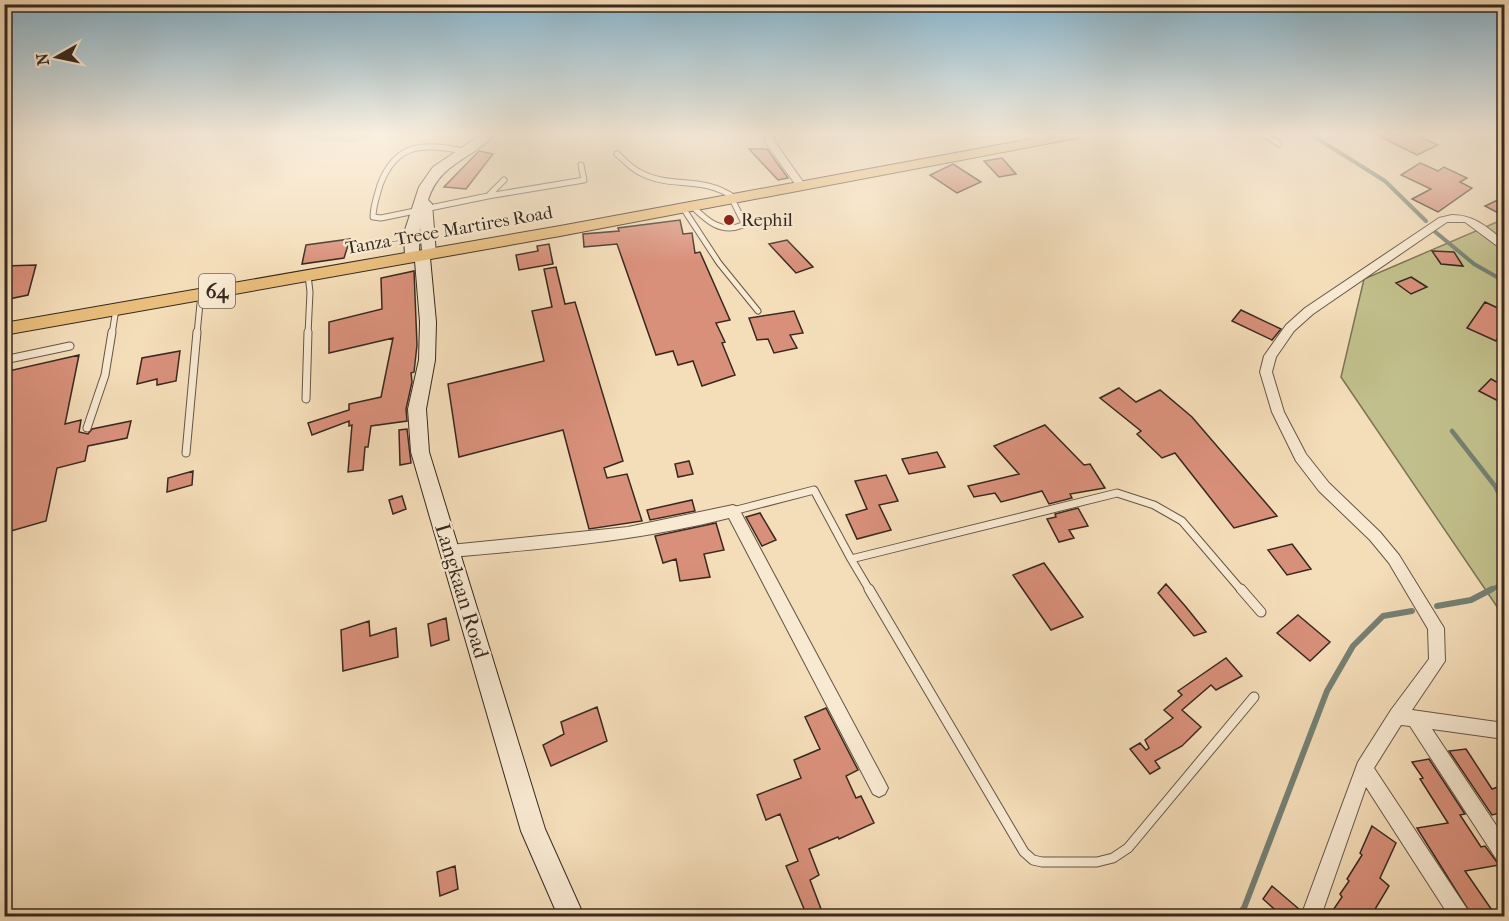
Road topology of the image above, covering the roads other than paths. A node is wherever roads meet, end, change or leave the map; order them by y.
1 (383, 177) edge
2 (433, 177) edge
3 (583, 177) edge
4 (652, 177) edge
5 (795, 177) edge
6 (844, 177) edge
7 (504, 180) dead end
8 (801, 186) junction
9 (488, 196) junction
10 (734, 199) junction
11 (421, 206) junction
12 (688, 207) junction
13 (1504, 246) edge
14 (420, 249) junction
15 (308, 275) junction
16 (201, 293) junction
17 (116, 309) junction
18 (758, 311) dead end
19 (4, 329) edge
20 (70, 346) dead end
21 (4, 360) edge
22 (306, 399) dead end
23 (87, 428) dead end
24 (186, 453) dead end
25 (733, 511) junction
26 (450, 551) junction
27 (852, 559) junction
28 (1261, 612) dead end
29 (1254, 697) dead end
30 (1397, 716) junction
31 (1416, 720) junction
32 (1504, 731) edge
33 (1364, 768) junction
34 (879, 788) dead end
35 (1504, 853) edge
36 (570, 916) edge
37 (1311, 916) edge
38 (1460, 916) edge

1 - 11 lane
2 - 11 street
3 - 9 lane
4 - 10 lane
5 - 8 street
6 - 8 main road, Tanza-Trece Martires Road / 64
7 - 9 lane
8 - 10 main road, Tanza-Trece Martires Road / 64
9 - 11 lane
10 - 12 main road, Tanza-Trece Martires Road / 64
10 - 12 lane
11 - 14 street, Langkaan Road
12 - 14 main road, Tanza-Trece Martires Road / 64
12 - 18 lane
13 - 30 street
14 - 15 main road, Tanza-Trece Martires Road / 64
14 - 26 street, Langkaan Road
15 - 16 main road, Tanza-Trece Martires Road / 64
15 - 22 lane
16 - 17 main road, Tanza-Trece Martires Road / 64
16 - 24 lane
17 - 19 main road, Tanza-Trece Martires Road / 64
17 - 23 lane
20 - 21 lane
25 - 26 street
25 - 27 lane
25 - 34 street
26 - 36 street, Langkaan Road
27 - 28 lane
27 - 29 lane
30 - 31 street
30 - 33 street
31 - 32 street
31 - 35 street
33 - 37 street
33 - 38 street

